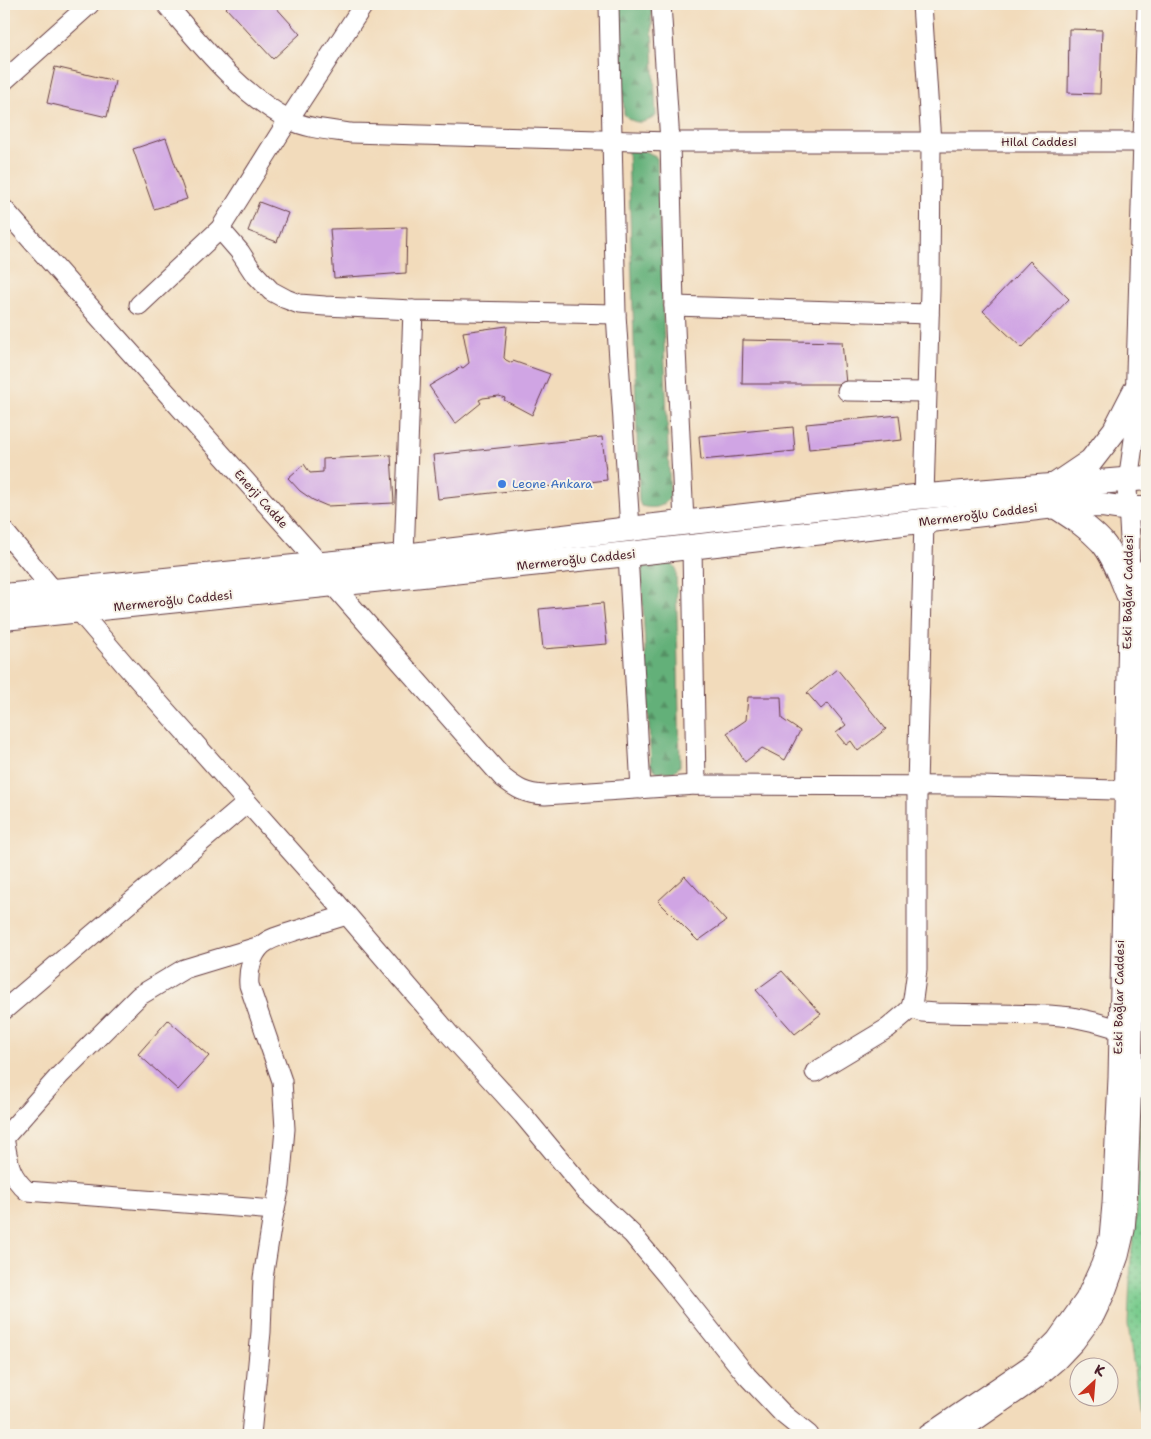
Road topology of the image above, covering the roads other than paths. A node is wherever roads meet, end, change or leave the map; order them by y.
1 (90, 4) edge
2 (166, 4) edge
3 (364, 4) edge
4 (609, 4) edge
5 (661, 4) edge
6 (922, 4) edge
7 (1147, 8) edge
8 (4, 81) edge
9 (289, 119) junction
10 (612, 140) junction
11 (670, 142) junction
12 (1145, 142) edge
13 (931, 143) junction
14 (4, 209) edge
15 (220, 229) junction
16 (139, 305) dead end
17 (674, 306) junction
18 (413, 310) junction
19 (616, 314) junction
20 (929, 314) junction
21 (847, 390) dead end
22 (926, 392) junction
23 (1135, 392) junction
24 (1138, 478) edge
25 (1055, 495) junction
26 (924, 496) junction
27 (1138, 509) edge
28 (924, 521) junction
29 (684, 522) junction
30 (630, 528) junction
31 (4, 531) edge
32 (692, 547) junction
33 (628, 554) junction
34 (404, 556) junction
35 (1147, 566) edge
36 (326, 574) junction
37 (54, 591) junction
38 (1128, 594) junction
39 (4, 596) edge
40 (79, 611) junction
41 (4, 618) edge
42 (696, 785) junction
43 (917, 786) junction
44 (641, 789) junction
45 (1136, 791) edge
46 (247, 802) junction
47 (347, 915) junction
48 (260, 946) junction
49 (911, 1007) junction
50 (4, 1010) edge
51 (1119, 1029) junction
52 (815, 1072) dead end
53 (1132, 1078) edge
54 (4, 1138) edge
55 (275, 1210) junction
56 (251, 1435) edge
57 (809, 1435) edge
58 (927, 1435) edge
59 (954, 1435) edge

1 - 8 street
2 - 9 street, Hilal Caddesi
3 - 9 street
4 - 10 street
5 - 11 street
6 - 13 street
7 - 12 street, Eski Bağlar Caddesi
9 - 10 street, Hilal Caddesi
9 - 15 street
10 - 11 street, Hilal Caddesi
10 - 19 street
11 - 13 street, Hilal Caddesi
11 - 17 street
12 - 13 street, Hilal Caddesi
12 - 23 street, Eski Bağlar Caddesi
13 - 20 street
14 - 36 street, Enerji Cadde
15 - 16 street
15 - 18 street
17 - 20 street
17 - 29 street
18 - 19 street
18 - 34 street
19 - 30 street
20 - 22 street
21 - 22 street
22 - 26 street
23 - 24 street, Eski Bağlar Caddesi
23 - 25 main road
24 - 25 main road, Mermeroğlu Caddesi
24 - 27 street, Eski Bağlar Caddesi
25 - 26 main road, Mermeroğlu Caddesi
25 - 27 main road, Mermeroğlu Caddesi
25 - 28 main road, Mermeroğlu Caddesi
25 - 38 main road
26 - 29 main road, Mermeroğlu Caddesi
27 - 38 street, Eski Bağlar Caddesi
28 - 32 main road, Mermeroğlu Caddesi
28 - 43 street
29 - 30 main road, Mermeroğlu Caddesi
30 - 34 main road, Mermeroğlu Caddesi
31 - 37 street
32 - 33 main road, Mermeroğlu Caddesi
32 - 42 street
33 - 36 main road, Mermeroğlu Caddesi
33 - 44 street
34 - 36 main road, Mermeroğlu Caddesi
35 - 45 street, Eski Bağlar Caddesi
36 - 37 main road, Mermeroğlu Caddesi
36 - 40 main road, Mermeroğlu Caddesi
36 - 44 street, Enerji Cadde
37 - 39 main road, Mermeroğlu Caddesi
38 - 45 street, Eski Bağlar Caddesi
40 - 41 main road, Mermeroğlu Caddesi
40 - 46 street
42 - 43 street
42 - 44 street
43 - 45 street
43 - 49 street
45 - 51 street, Eski Bağlar Caddesi
45 - 53 street, Eski Bağlar Caddesi
46 - 47 street
46 - 50 street
47 - 48 street
47 - 57 street
48 - 54 street
48 - 55 street
49 - 51 street
49 - 52 street
51 - 53 street, Eski Bağlar Caddesi
53 - 58 street, Eski Bağlar Caddesi
53 - 59 street, Eski Bağlar Caddesi
54 - 55 street
55 - 56 street

